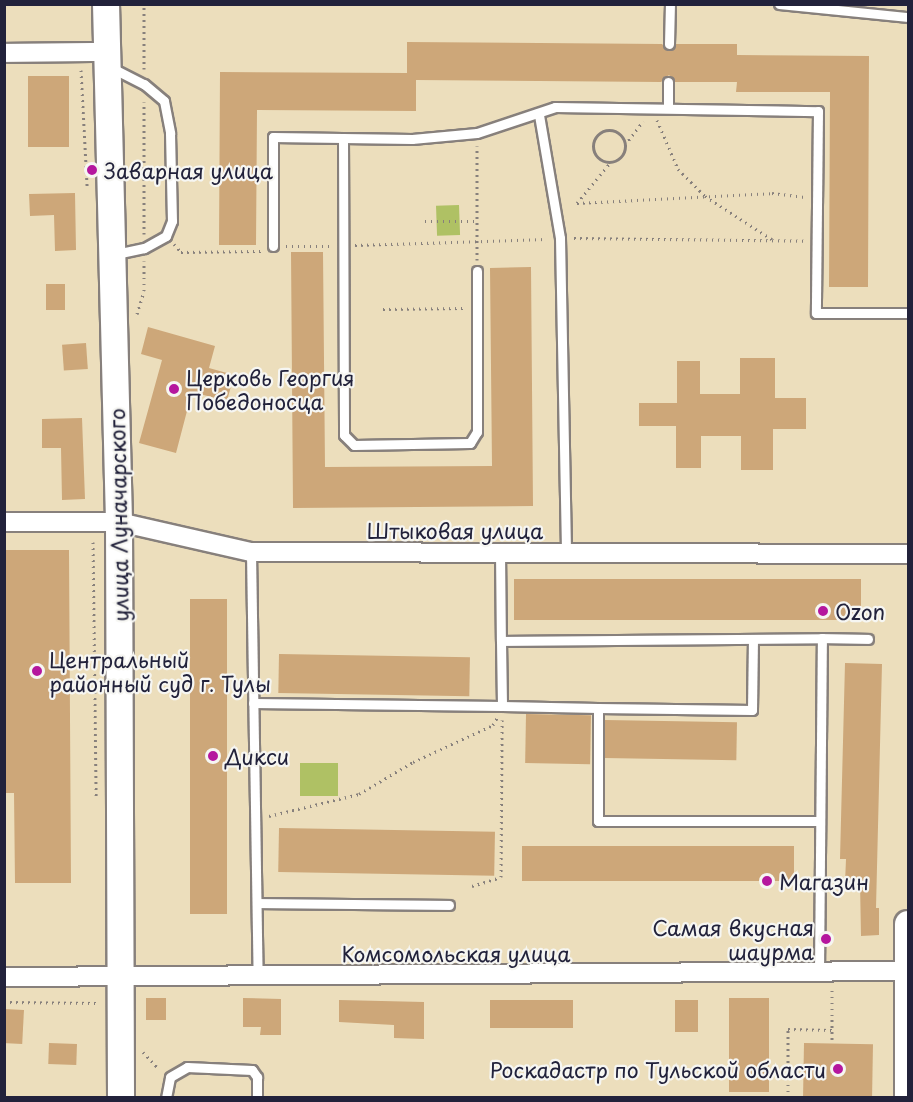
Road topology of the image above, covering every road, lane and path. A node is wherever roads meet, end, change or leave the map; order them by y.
1 (106, 4) edge
2 (670, 4) edge
3 (779, 4) edge
4 (909, 17) edge
5 (669, 44) dead end
6 (4, 53) edge
7 (107, 59) junction
8 (668, 82) dead end
9 (652, 107) junction
10 (668, 107) junction
11 (539, 115) junction
12 (477, 133) junction
13 (343, 138) junction
14 (625, 145) junction
15 (610, 163) junction
16 (705, 196) junction
17 (818, 198) junction
18 (425, 221) dead end
19 (476, 221) junction
20 (166, 236) junction
21 (560, 238) junction
22 (817, 240) junction
23 (775, 241) junction
24 (476, 244) junction
25 (343, 245) junction
26 (273, 246) junction
27 (112, 254) junction
28 (477, 271) joint
29 (477, 308) junction
30 (382, 309) dead end
31 (909, 313) edge
32 (4, 522) edge
33 (119, 522) junction
34 (93, 542) dead end
35 (251, 552) junction
36 (500, 552) junction
37 (566, 553) junction
38 (909, 554) edge
39 (822, 638) junction
40 (753, 639) junction
41 (868, 639) dead end
42 (501, 641) junction
43 (253, 703) junction
44 (502, 706) junction
45 (597, 708) junction
46 (96, 799) dead end
47 (255, 819) junction
48 (820, 821) junction
49 (472, 886) dead end
50 (257, 903) junction
51 (449, 905) dead end
52 (909, 924) edge
53 (819, 972) junction
54 (908, 972) edge
55 (258, 976) junction
56 (4, 977) edge
57 (122, 977) junction
58 (832, 985) dead end
59 (4, 1002) edge
60 (97, 1003) dead end
61 (832, 1030) junction
62 (832, 1043) dead end
63 (137, 1045) dead end
64 (170, 1077) junction
65 (122, 1098) edge
66 (166, 1098) edge
67 (257, 1098) edge
68 (788, 1098) edge
69 (908, 1098) edge

1 - 7 main road, улица Луначарского
2 - 5 lane
3 - 4 lane
6 - 7 street
7 - 20 lane
7 - 27 main road, улица Луначарского
8 - 10 lane
9 - 10 lane
9 - 11 lane
9 - 14 path
9 - 16 path
10 - 17 lane
11 - 12 lane
11 - 21 lane
12 - 13 lane
12 - 19 path
13 - 25 lane
13 - 26 lane
14 - 15 path
14 - 15 path
15 - 16 path
16 - 17 path
16 - 23 path
17 - 22 lane
18 - 19 path
19 - 24 path
20 - 26 path
20 - 27 lane
21 - 23 path
21 - 24 path
21 - 37 lane
22 - 23 path
22 - 31 lane
24 - 25 path
24 - 28 path
25 - 26 path
25 - 29 lane
27 - 33 main road, улица Луначарского
28 - 29 lane
29 - 30 path
32 - 33 street, Штыковая улица
33 - 35 street, Штыковая улица
33 - 57 main road, улица Луначарского
34 - 46 path
35 - 36 street, Штыковая улица
35 - 43 lane
36 - 37 street, Штыковая улица
36 - 42 lane
37 - 38 street, Штыковая улица
39 - 40 lane
39 - 41 lane
39 - 48 lane
40 - 42 lane
40 - 45 lane
42 - 44 lane
43 - 44 lane
43 - 47 lane
44 - 45 lane
45 - 48 lane
47 - 49 path
47 - 50 lane
48 - 53 lane
50 - 51 lane
50 - 55 lane
52 - 54 main road
53 - 54 street, Комсомольская улица
53 - 55 street, Комсомольская улица
54 - 69 main road
55 - 57 street, Комсомольская улица
56 - 57 street, Комсомольская улица
57 - 65 main road, улица Луначарского
58 - 61 path
59 - 60 path
61 - 62 path
61 - 68 path
63 - 64 path
64 - 66 lane
64 - 67 lane

